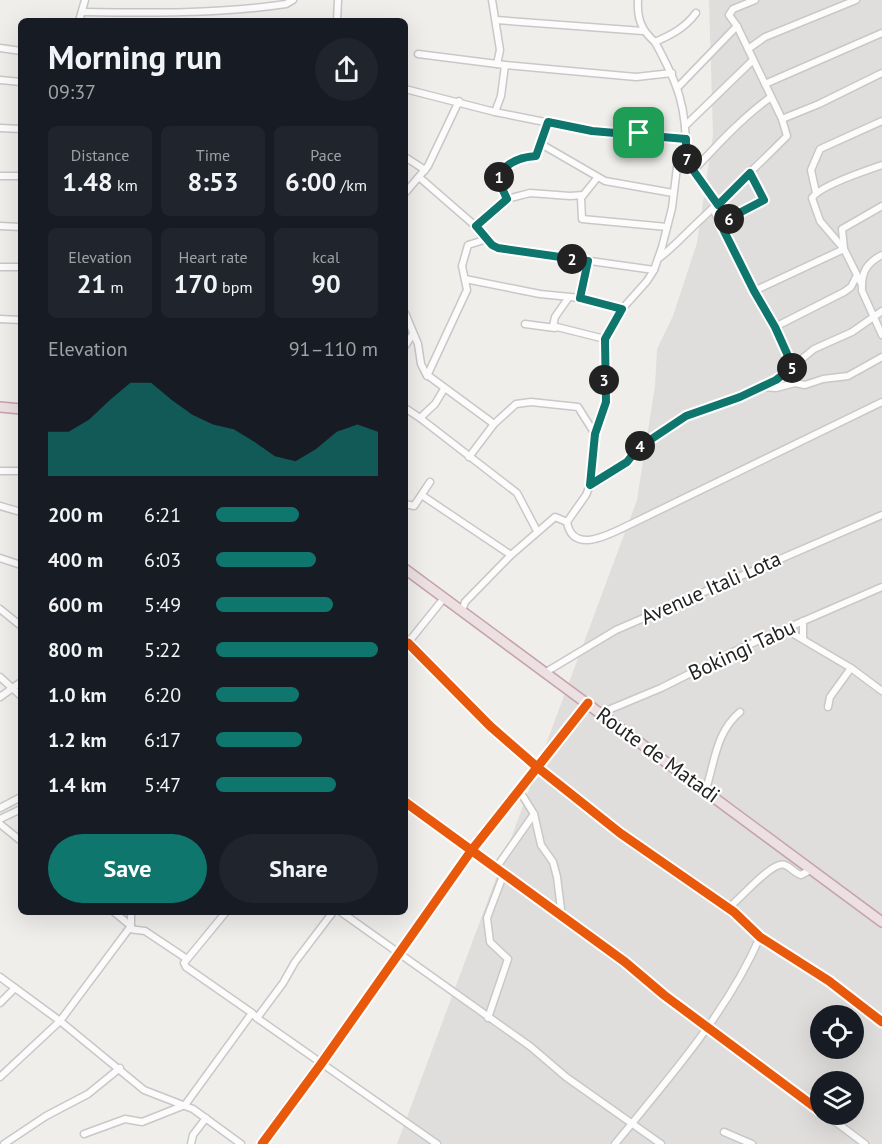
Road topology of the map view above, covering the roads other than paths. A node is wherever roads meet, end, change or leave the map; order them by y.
1 (85, 0) edge
2 (293, 0) edge
3 (338, 0) edge
4 (492, 0) edge
5 (638, 0) edge
6 (755, 0) edge
7 (856, 0) edge
8 (82, 12) junction
9 (696, 13) dead end
10 (81, 18) edge
11 (338, 18) edge
12 (496, 20) junction
13 (736, 26) junction
14 (643, 32) junction
15 (882, 33) edge
16 (654, 42) junction
17 (0, 48) edge
18 (748, 49) junction
19 (18, 51) edge
20 (418, 54) dead end
21 (752, 62) junction
22 (497, 64) junction
23 (505, 65) junction
24 (882, 73) edge
25 (672, 74) junction
26 (0, 80) edge
27 (18, 82) edge
28 (765, 84) junction
29 (678, 87) junction
30 (408, 90) edge
31 (771, 98) junction
32 (459, 101) junction
33 (495, 112) junction
34 (783, 119) junction
35 (882, 121) edge
36 (548, 122) junction
37 (686, 126) junction
38 (0, 128) edge
39 (18, 129) edge
40 (686, 139) junction
41 (541, 144) junction
42 (686, 156) junction
43 (408, 159) edge
44 (882, 165) edge
45 (694, 170) junction
46 (425, 171) junction
47 (750, 173) junction
48 (0, 176) edge
49 (18, 176) edge
50 (419, 177) junction
51 (597, 178) junction
52 (408, 190) edge
53 (673, 193) junction
54 (816, 193) junction
55 (583, 195) junction
56 (507, 199) junction
57 (882, 206) edge
58 (716, 207) junction
59 (720, 223) junction
60 (0, 226) edge
61 (476, 226) junction
62 (18, 227) edge
63 (667, 227) junction
64 (487, 239) junction
65 (844, 249) junction
66 (882, 255) edge
67 (659, 258) junction
68 (588, 261) junction
69 (0, 267) edge
70 (18, 267) edge
71 (654, 270) junction
72 (856, 277) junction
73 (465, 279) junction
74 (862, 285) junction
75 (754, 291) junction
76 (569, 297) junction
77 (580, 298) junction
78 (622, 309) junction
79 (882, 311) edge
80 (873, 315) junction
81 (0, 319) edge
82 (18, 321) edge
83 (408, 321) edge
84 (525, 324) dead end
85 (775, 327) junction
86 (556, 328) junction
87 (413, 334) junction
88 (882, 335) edge
89 (605, 339) junction
90 (408, 342) edge
91 (882, 357) edge
92 (793, 367) junction
93 (427, 376) junction
94 (762, 387) junction
95 (444, 390) junction
96 (882, 402) edge
97 (0, 407) edge
98 (18, 409) edge
99 (408, 410) edge
100 (420, 418) junction
101 (494, 424) junction
102 (595, 434) junction
103 (470, 457) junction
104 (0, 471) edge
105 (18, 471) edge
106 (430, 482) dead end
107 (590, 485) junction
108 (423, 496) junction
109 (408, 505) edge
110 (0, 506) edge
111 (18, 511) edge
112 (882, 515) edge
113 (567, 522) junction
114 (537, 531) junction
115 (511, 555) junction
116 (0, 558) edge
117 (18, 564) edge
118 (408, 570) edge
119 (882, 587) edge
120 (444, 598) junction
121 (0, 609) edge
122 (462, 610) junction
123 (803, 621) junction
124 (18, 624) edge
125 (785, 628) junction
126 (803, 639) junction
127 (408, 642) edge
128 (408, 646) edge
129 (851, 668) junction
130 (546, 672) junction
131 (0, 677) edge
132 (18, 684) edge
133 (13, 688) junction
134 (882, 691) edge
135 (18, 693) edge
136 (0, 697) edge
137 (588, 703) junction
138 (828, 707) dead end
139 (740, 712) dead end
140 (602, 713) junction
141 (537, 767) junction
142 (706, 789) junction
143 (519, 790) junction
144 (18, 799) edge
145 (408, 804) edge
146 (0, 808) edge
147 (18, 810) edge
148 (534, 814) junction
149 (0, 819) edge
150 (0, 824) edge
151 (18, 839) edge
152 (471, 851) junction
153 (496, 868) junction
154 (812, 869) junction
155 (504, 873) junction
156 (728, 908) junction
157 (117, 915) edge
158 (131, 915) edge
159 (224, 915) edge
160 (331, 915) edge
161 (345, 915) edge
162 (562, 917) junction
163 (882, 922) edge
164 (130, 927) junction
165 (760, 937) junction
166 (398, 954) junction
167 (187, 959) junction
168 (0, 977) edge
169 (15, 988) junction
170 (0, 1003) edge
171 (255, 1015) junction
172 (488, 1018) junction
173 (60, 1022) junction
174 (882, 1022) edge
175 (707, 1026) junction
176 (321, 1064) junction
177 (120, 1068) junction
178 (0, 1077) edge
179 (810, 1103) edge
180 (185, 1105) junction
181 (206, 1119) junction
182 (632, 1123) junction
183 (840, 1125) edge
184 (724, 1132) dead end
185 (84, 1134) dead end
186 (236, 1142) edge
187 (4, 1144) edge
188 (191, 1144) edge
189 (262, 1144) edge
190 (435, 1144) edge
191 (615, 1144) edge
192 (661, 1144) edge
193 (752, 1144) edge
194 (866, 1144) edge

1 - 8 street
2 - 8 street
3 - 11 street
4 - 12 street
5 - 14 street
6 - 13 street
7 - 18 street
8 - 10 street
9 - 16 street
12 - 14 street
12 - 22 street
13 - 18 street
13 - 29 street
14 - 16 street
15 - 28 street
16 - 25 street
17 - 19 street
18 - 21 street
20 - 22 street
21 - 28 street
21 - 37 street
22 - 23 street
23 - 25 street
23 - 33 street
24 - 34 street
25 - 29 street
26 - 27 street
28 - 31 street
29 - 37 street
30 - 32 street
31 - 34 street
31 - 45 street
32 - 33 street
32 - 46 street
33 - 36 street
34 - 47 street
35 - 54 street
36 - 40 street
36 - 41 street
37 - 40 street
38 - 39 street
40 - 42 street
41 - 51 street
41 - 56 street
42 - 45 street
42 - 53 street
43 - 46 street
44 - 54 street
45 - 58 street
46 - 50 street
47 - 58 street
47 - 59 street
48 - 49 street
50 - 52 street
50 - 61 street
51 - 53 street
51 - 55 street
53 - 63 street
54 - 65 street
55 - 56 street
55 - 63 street
56 - 61 street
57 - 65 street
58 - 59 street
58 - 67 street
59 - 75 street
60 - 62 street
61 - 64 street
63 - 67 street
64 - 68 street
64 - 73 street
65 - 72 street
65 - 75 street
66 - 74 street
67 - 71 street
68 - 71 street
68 - 77 street
69 - 70 street
71 - 78 street
72 - 74 street
72 - 85 street
73 - 76 street
73 - 93 street
74 - 80 street
75 - 85 street
76 - 77 street
76 - 86 street
77 - 78 street
78 - 89 street
79 - 80 street
80 - 88 street
80 - 92 street
81 - 82 street
83 - 87 street
84 - 86 street
85 - 92 street
86 - 89 street
87 - 90 street
87 - 93 street
89 - 102 street
91 - 94 street
92 - 94 street
93 - 95 street
94 - 107 street
95 - 100 street
95 - 101 street
96 - 113 street
97 - 98 highway
99 - 100 street
100 - 103 street
101 - 102 street
101 - 103 street
102 - 107 street
103 - 114 street
104 - 105 street
106 - 108 street
107 - 113 street
108 - 109 street
108 - 115 street
110 - 111 street
112 - 130 street, Avenue Itali Lota
113 - 114 street
114 - 115 street
115 - 122 street
116 - 117 street
118 - 120 highway, Route de Matadi
119 - 123 street, Bokingi Tabu
120 - 122 highway, Route de Matadi
120 - 127 street
121 - 124 street
122 - 130 highway, Route de Matadi
123 - 125 street, Bokingi Tabu
123 - 126 street
125 - 126 street
125 - 140 street, Bokingi Tabu
126 - 129 street
128 - 141 street
129 - 134 street
129 - 138 street
130 - 137 highway, Route de Matadi
131 - 133 street
132 - 133 street
133 - 135 street
133 - 136 street
137 - 140 highway, Route de Matadi
137 - 141 street
139 - 142 street
140 - 142 highway, Route de Matadi
141 - 143 street
141 - 156 street
142 - 154 highway, Route de Matadi
143 - 148 street
143 - 152 street
144 - 146 street
145 - 152 street
147 - 149 street
148 - 153 street
148 - 162 street
150 - 151 street
152 - 153 street
152 - 166 street
153 - 155 street
154 - 156 street
154 - 163 highway, Route de Matadi
155 - 162 street
155 - 172 street
156 - 165 street
157 - 164 street
158 - 164 street
159 - 167 street
160 - 171 street
161 - 166 street
162 - 175 street
164 - 167 street
164 - 173 street
165 - 174 street
165 - 175 street
166 - 172 street
166 - 176 street
167 - 171 street
168 - 169 street
169 - 170 street
169 - 173 street
171 - 176 street
171 - 180 street
172 - 182 street
173 - 177 street
173 - 178 street
175 - 179 street
175 - 182 street
176 - 189 street
176 - 190 street
177 - 180 street
177 - 187 street
180 - 181 street
180 - 185 street
181 - 186 street
181 - 188 street
182 - 191 street
182 - 192 street
183 - 194 street
184 - 193 street

